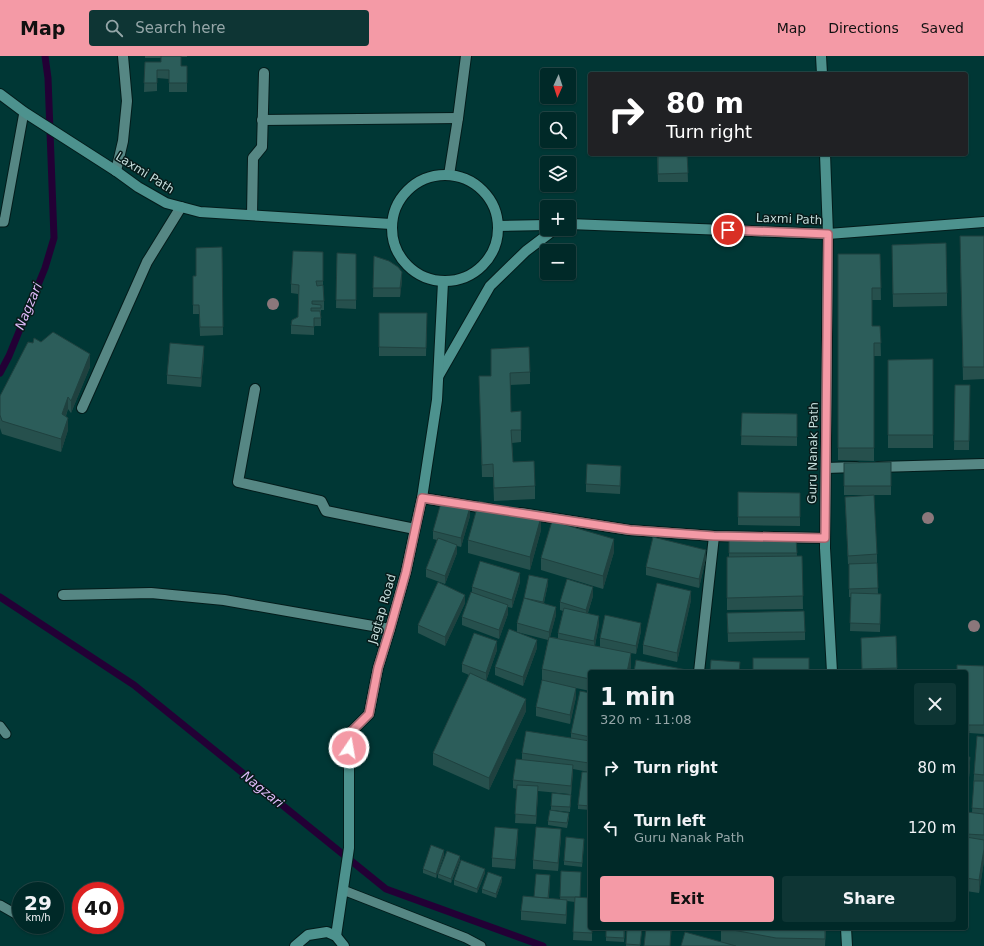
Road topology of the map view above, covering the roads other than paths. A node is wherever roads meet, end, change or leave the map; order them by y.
1 (123, 56) edge
2 (466, 56) edge
3 (821, 56) edge
4 (822, 72) edge
5 (264, 73) dead end
6 (0, 94) edge
7 (24, 112) junction
8 (458, 118) junction
9 (262, 120) junction
10 (825, 156) edge
11 (116, 171) junction
12 (449, 175) junction
13 (181, 207) junction
14 (252, 215) junction
15 (0, 222) edge
16 (984, 222) edge
17 (391, 224) junction
18 (576, 224) edge
19 (540, 225) edge
20 (498, 226) junction
21 (828, 234) junction
22 (546, 236) edge
23 (443, 282) junction
24 (438, 376) junction
25 (255, 389) dead end
26 (82, 408) dead end
27 (984, 464) edge
28 (826, 468) junction
29 (422, 498) junction
30 (499, 510) edge
31 (514, 512) edge
32 (415, 529) junction
33 (714, 536) junction
34 (825, 538) junction
35 (64, 595) dead end
36 (390, 629) junction
37 (699, 670) edge
38 (832, 670) edge
39 (344, 890) junction
40 (0, 905) edge
41 (12, 912) edge
42 (846, 930) edge
43 (336, 936) junction
44 (295, 946) edge
45 (344, 946) edge
46 (481, 946) edge
47 (847, 946) edge

1 - 11 street
2 - 8 street
3 - 4 street
5 - 9 street
6 - 7 street, Laxmi Path
7 - 11 street, Laxmi Path
7 - 15 lane
8 - 9 street
8 - 12 street
9 - 14 street
10 - 21 street, Guru Nanak Path
11 - 13 street, Laxmi Path
12 - 17 street
12 - 20 street
13 - 14 street, Laxmi Path
13 - 26 street
14 - 17 street, Laxmi Path
16 - 21 street, Laxmi Path
17 - 23 street
18 - 21 street, Laxmi Path
19 - 20 street
20 - 23 street
21 - 28 street, Guru Nanak Path
22 - 24 street
23 - 24 street, Jagtap Road
24 - 29 street, Jagtap Road
25 - 32 street
27 - 28 street
28 - 34 street, Guru Nanak Path
29 - 30 street
29 - 32 street, Jagtap Road
31 - 33 street
32 - 36 street, Jagtap Road
33 - 34 street
33 - 37 street
34 - 38 street, Guru Nanak Path
35 - 36 street
36 - 39 street, Jagtap Road
39 - 43 street, Jagtap Road
39 - 46 lane
40 - 41 lane
42 - 47 street
43 - 44 street
43 - 45 street

